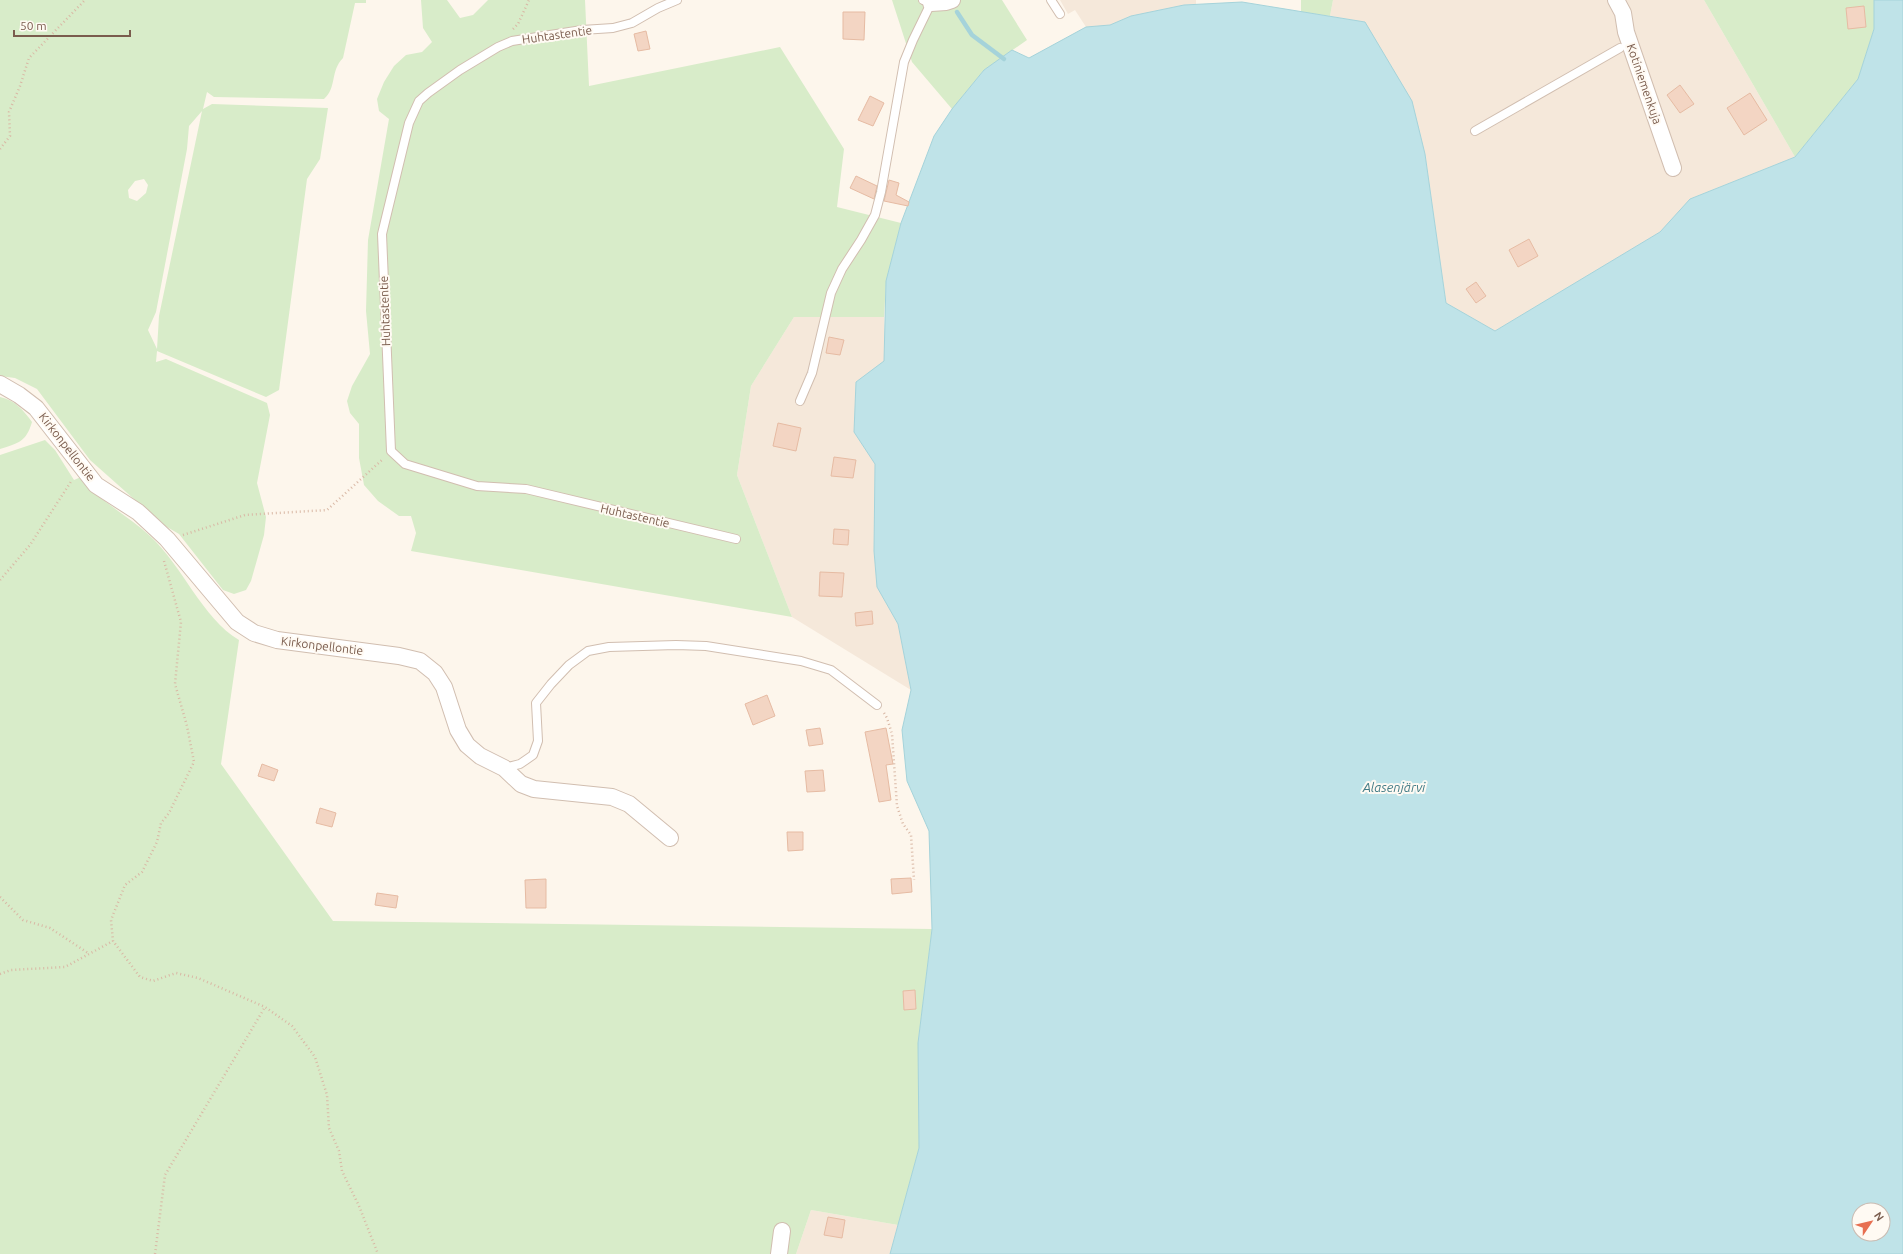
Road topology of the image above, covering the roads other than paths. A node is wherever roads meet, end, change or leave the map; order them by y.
1 (677, 0) edge
2 (952, 0) edge
3 (1051, 0) edge
4 (1616, 0) edge
5 (927, 2) edge
6 (1060, 14) dead end
7 (1620, 48) dead end
8 (1474, 131) dead end
9 (1673, 168) dead end
10 (0, 384) edge
11 (800, 401) dead end
12 (736, 539) dead end
13 (877, 705) road end
14 (504, 768) junction
15 (670, 838) dead end
16 (782, 1231) dead end
17 (779, 1254) edge

1 - 12 lane, Huhtastentie
2 - 5 street
3 - 6 lane
4 - 9 street, Kotiniemenkuja
5 - 11 lane
7 - 8 lane
10 - 14 street, Kirkonpellontie
13 - 14 lane
14 - 15 street, Kirkonpellontie
16 - 17 street

